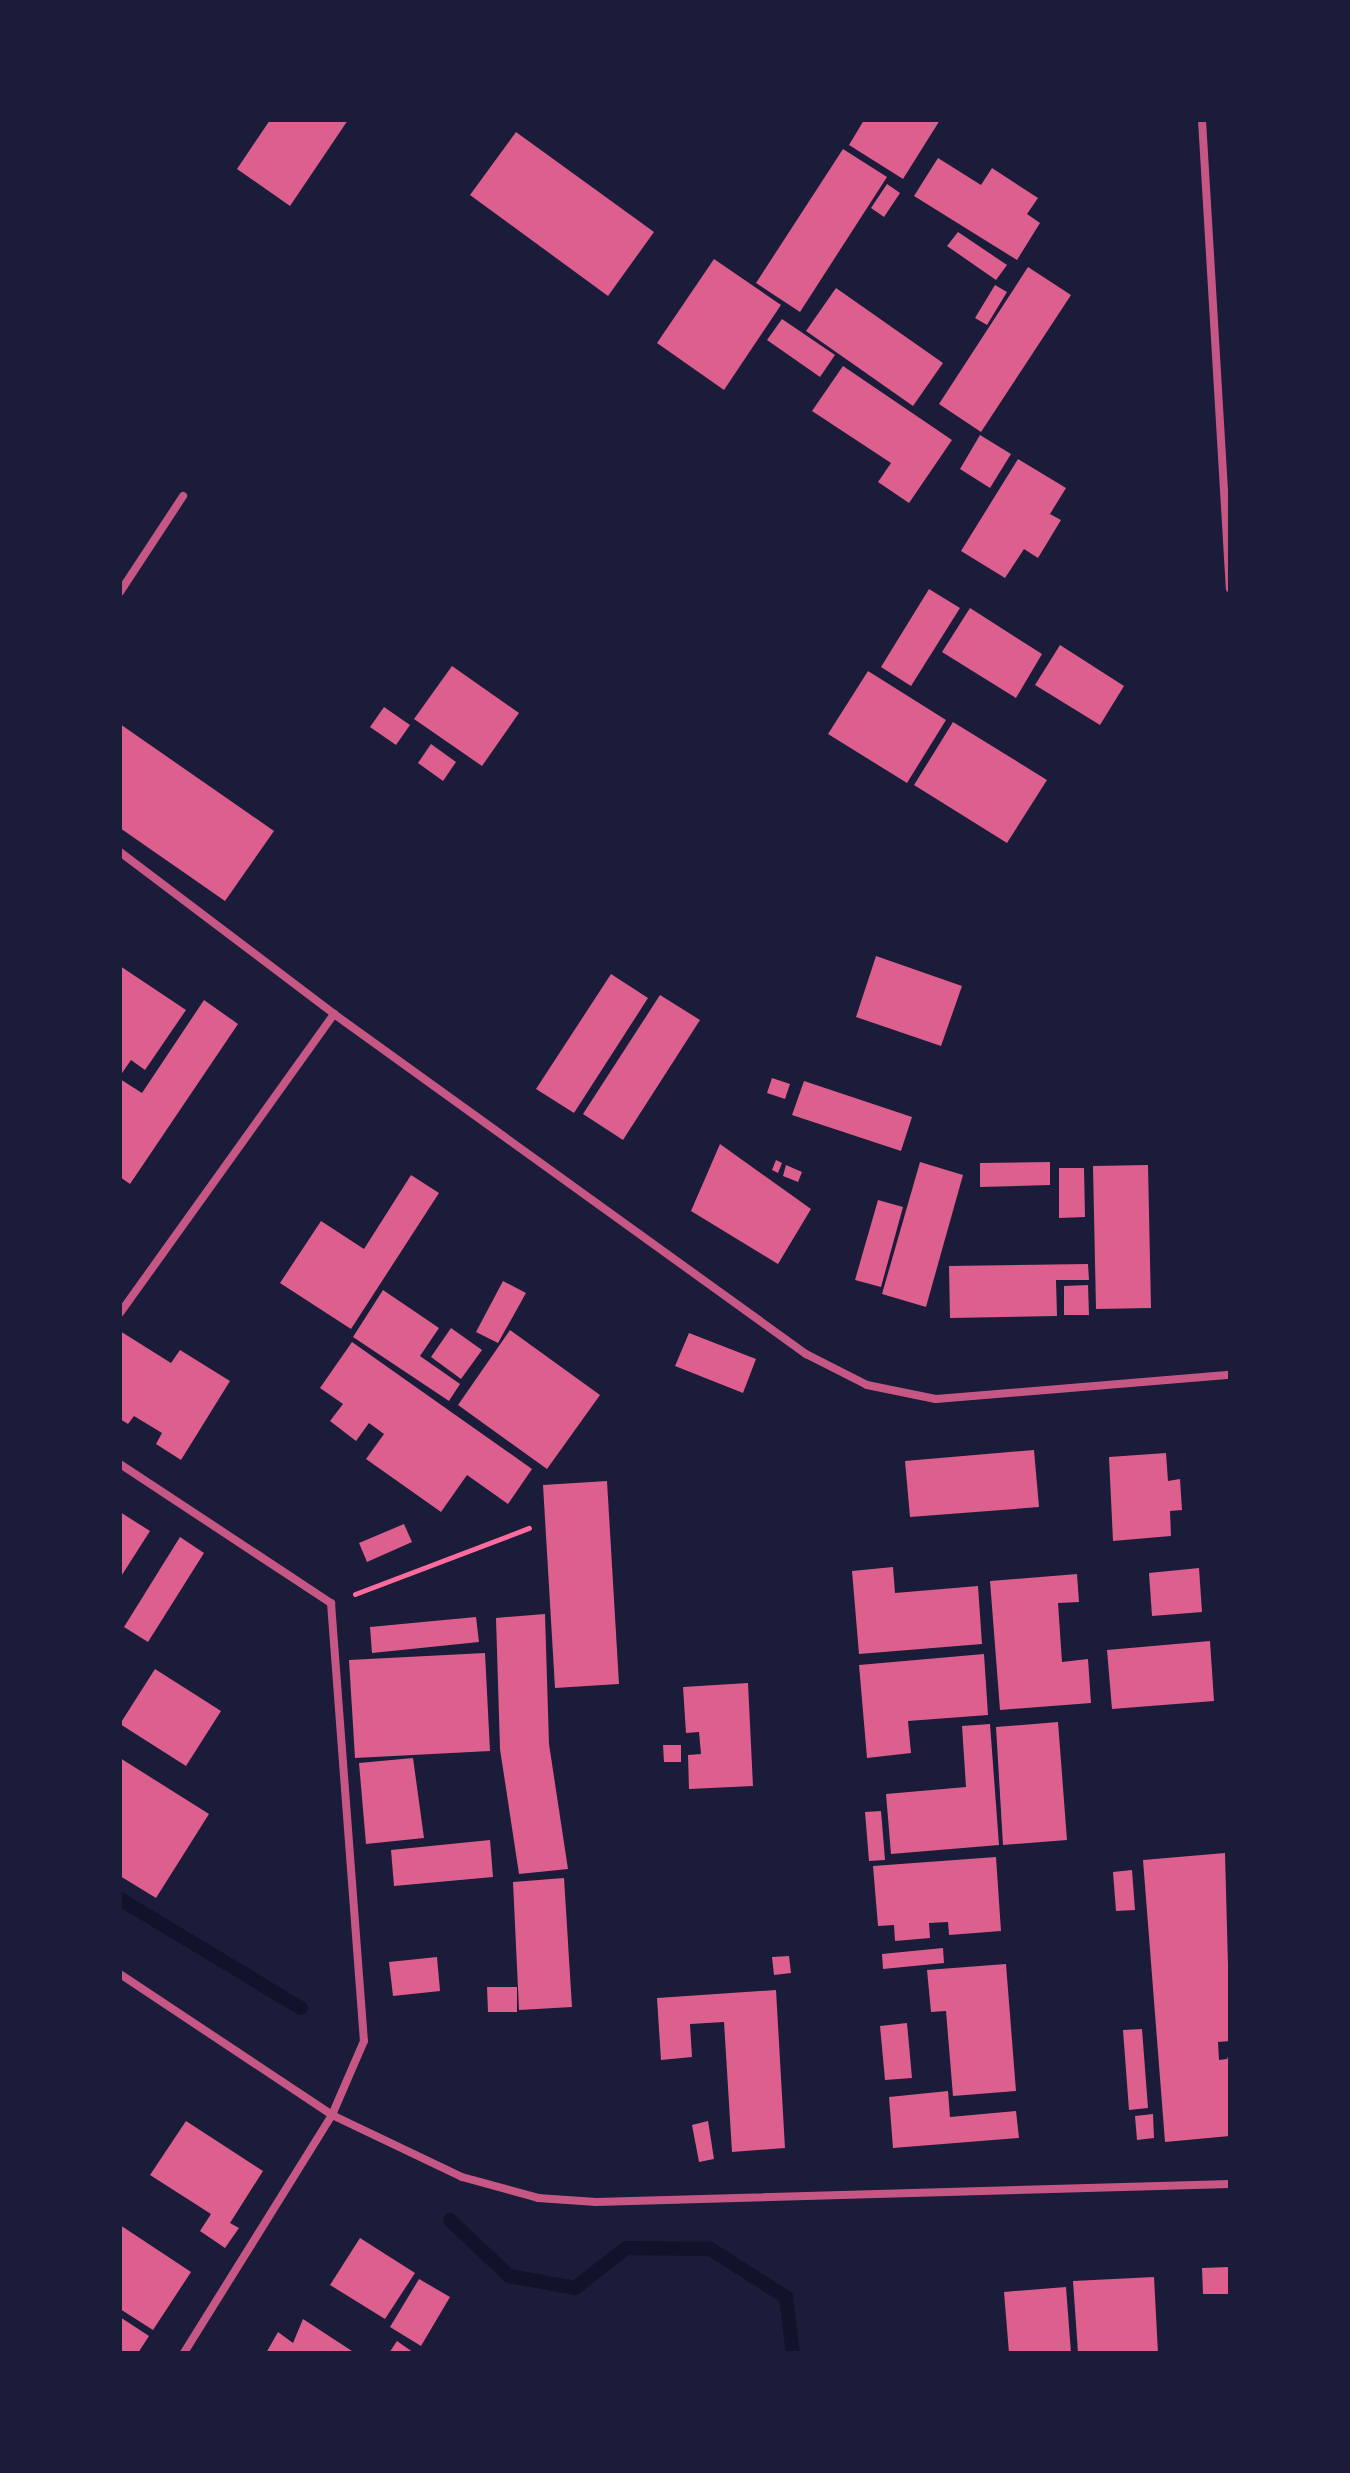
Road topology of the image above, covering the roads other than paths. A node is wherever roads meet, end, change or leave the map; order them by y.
1 (1202, 120) edge
2 (183, 496) dead end
3 (1230, 588) edge
4 (120, 592) edge
5 (120, 852) edge
6 (334, 1014) junction
7 (120, 1313) edge
8 (1230, 1375) edge
9 (120, 1464) edge
10 (120, 1974) edge
11 (332, 2115) junction
12 (1230, 2184) edge
13 (184, 2353) edge

1 - 3 street
2 - 4 street
5 - 6 street
6 - 7 street
6 - 8 street
9 - 11 street
10 - 11 street
11 - 12 street
11 - 13 street

